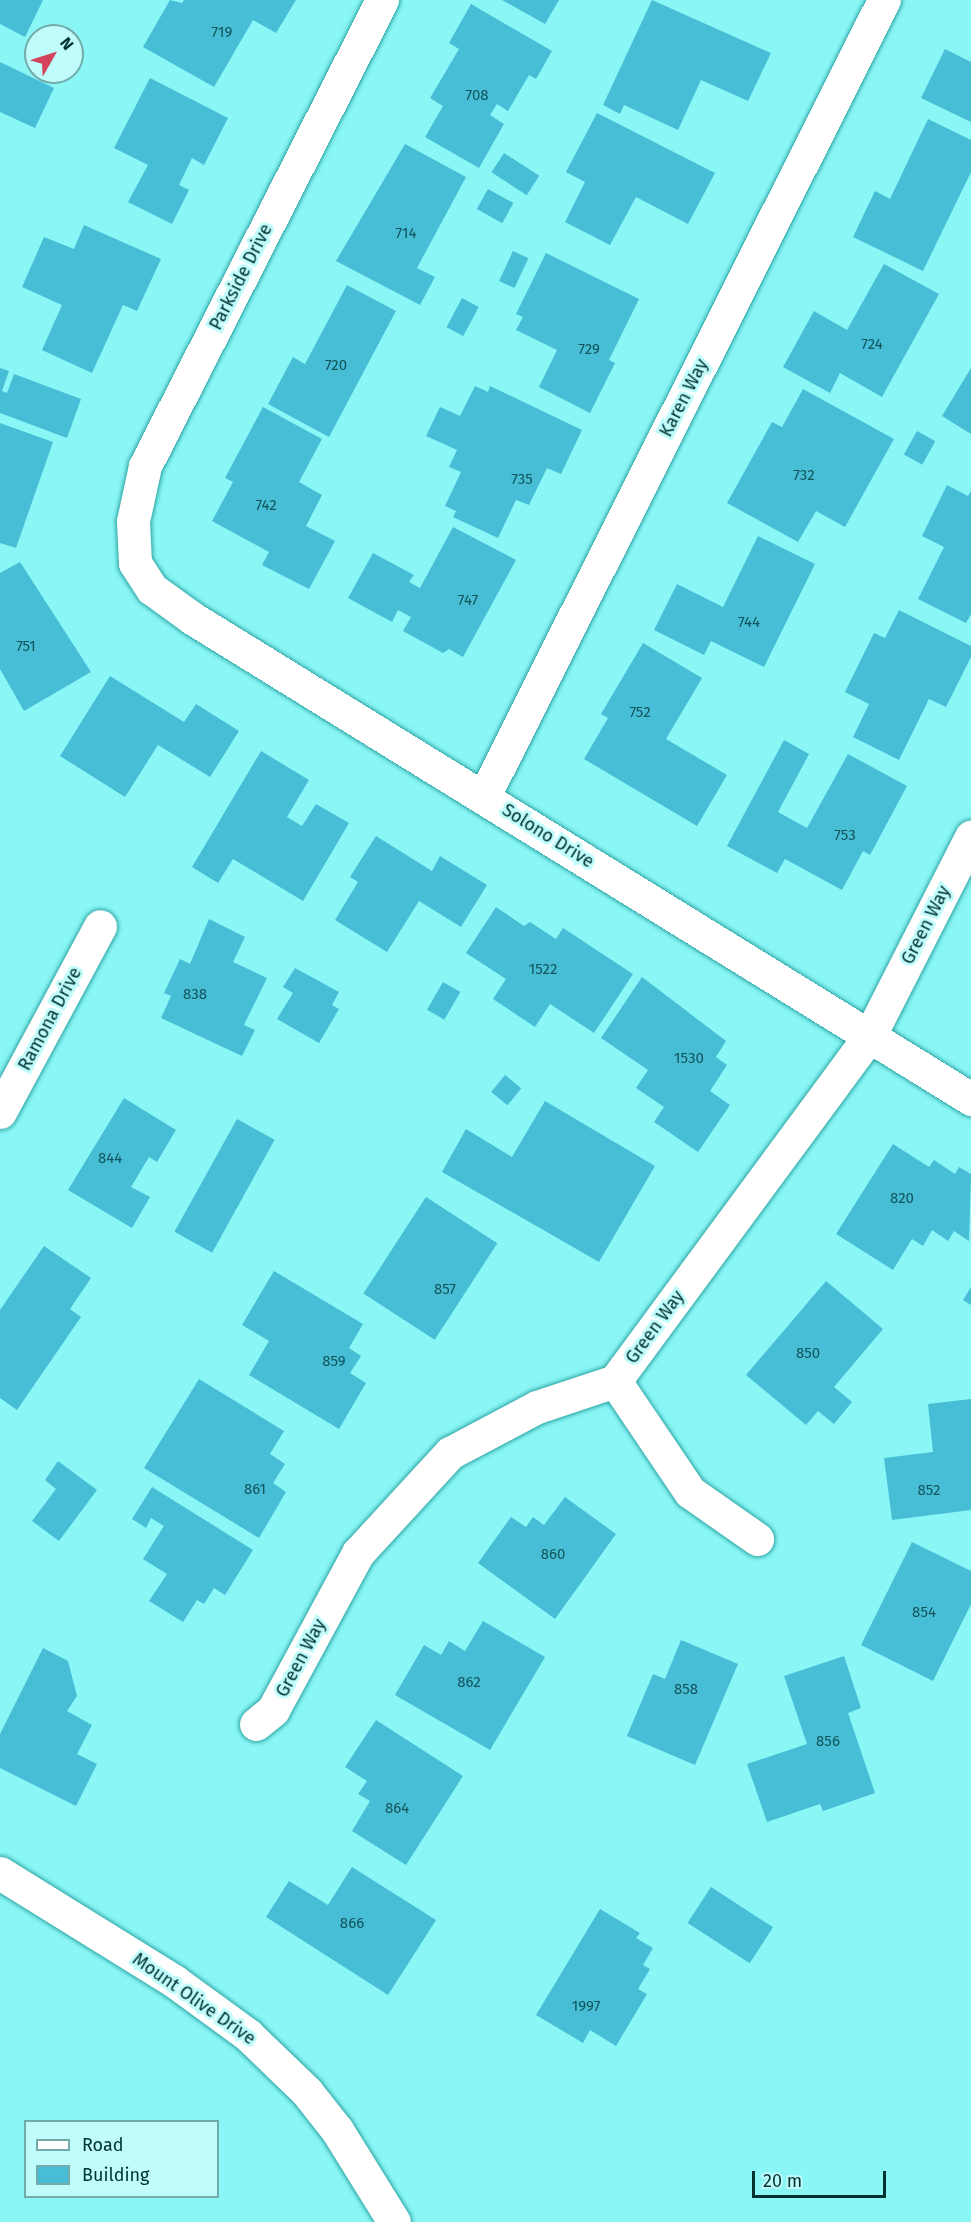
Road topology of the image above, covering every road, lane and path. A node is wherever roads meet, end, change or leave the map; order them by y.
1 (381, 0) edge
2 (884, 0) edge
3 (135, 563) joint
4 (484, 796) junction
5 (971, 837) edge
6 (100, 926) dead end
7 (869, 1038) junction
8 (971, 1099) edge
9 (0, 1112) edge
10 (615, 1381) junction
11 (757, 1539) dead end
12 (256, 1724) dead end
13 (0, 1873) edge
14 (394, 2222) edge

1 - 3 street, Parkside Drive
2 - 4 street, Karen Way
3 - 4 street, Solono Drive
4 - 7 street, Solono Drive
5 - 7 street, Green Way
6 - 9 street, Ramona Drive
7 - 8 street, Solono Drive
7 - 10 street, Green Way
10 - 11 street
10 - 12 street, Green Way
13 - 14 street, Mount Olive Drive

